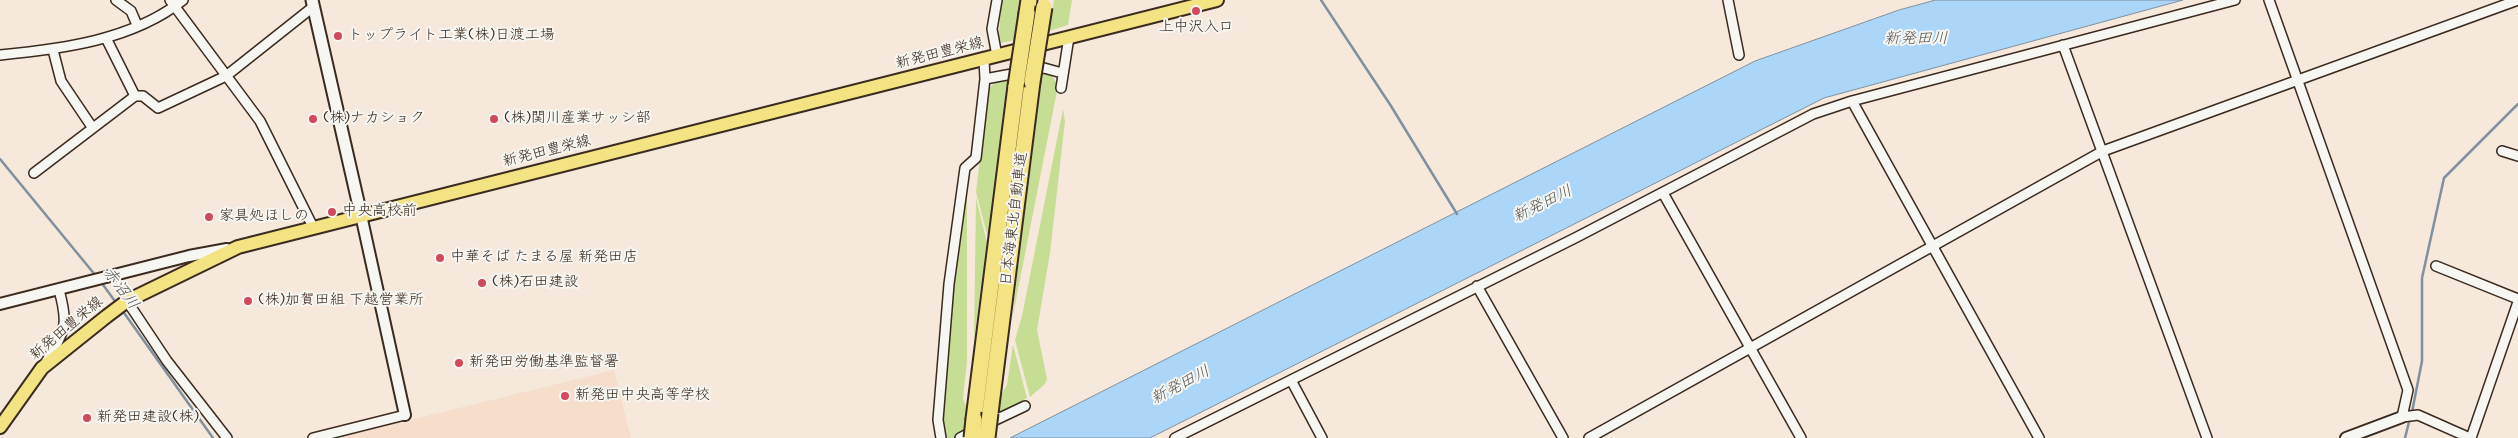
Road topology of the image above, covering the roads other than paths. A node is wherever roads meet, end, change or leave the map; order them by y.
1 (116, 0) edge
2 (183, 0) edge
3 (997, 0) edge
4 (1217, 0) edge
5 (1728, 0) edge
6 (2235, 0) edge
7 (2269, 0) edge
8 (2518, 0) edge
9 (172, 4) edge
10 (313, 4) edge
11 (1045, 4) edge
12 (1028, 6) edge
13 (137, 25) junction
14 (1069, 37) junction
15 (106, 38) junction
16 (2063, 45) junction
17 (53, 50) junction
18 (0, 55) edge
19 (1740, 55) dead end
20 (997, 56) junction
21 (984, 60) junction
22 (1062, 73) junction
23 (226, 76) junction
24 (985, 79) junction
25 (2298, 79) junction
26 (1061, 88) dead end
27 (135, 96) junction
28 (1852, 101) junction
29 (92, 127) junction
30 (2104, 151) junction
31 (2502, 151) dead end
32 (2518, 156) edge
33 (34, 173) dead end
34 (1663, 193) junction
35 (361, 215) junction
36 (313, 227) junction
37 (1933, 245) junction
38 (238, 247) junction
39 (2436, 266) dead end
40 (1477, 286) junction
41 (59, 290) junction
42 (2518, 300) edge
43 (127, 301) junction
44 (0, 304) edge
45 (1750, 347) junction
46 (42, 368) junction
47 (1291, 380) junction
48 (1025, 406) dead end
49 (406, 415) joint
50 (2402, 417) junction
51 (0, 428) edge
52 (226, 438) edge
53 (313, 438) edge
54 (941, 438) edge
55 (960, 438) edge
56 (972, 438) edge
57 (988, 438) edge
58 (1175, 438) edge
59 (1322, 438) edge
60 (1563, 438) edge
61 (1589, 438) edge
62 (1800, 438) edge
63 (2040, 438) edge
64 (2207, 438) edge
65 (2346, 438) edge
66 (2471, 438) edge

1 - 13 street
2 - 9 street
3 - 20 street
4 - 14 main road, 新発田豊栄線
5 - 19 street
6 - 16 street
7 - 25 street
8 - 25 street
9 - 13 street
9 - 23 street
10 - 23 street
10 - 35 main road
11 - 57 highway, 日本海東北自動車道, bridge
12 - 56 highway, 日本海東北自動車道, bridge
13 - 15 street
14 - 20 main road, 新発田豊栄線
14 - 22 street
15 - 17 street
15 - 27 street
16 - 28 street
16 - 30 street
17 - 18 street
17 - 29 street
20 - 21 main road, 新発田豊栄線
21 - 24 street
21 - 35 main road, 新発田豊栄線
22 - 24 street
22 - 26 street
23 - 27 street
23 - 36 street
24 - 54 street
25 - 30 street
25 - 50 street
27 - 29 street
28 - 34 street
28 - 37 street
29 - 33 street
30 - 37 street
30 - 64 street
31 - 32 street
34 - 40 street
34 - 45 street
35 - 36 main road, 新発田豊栄線
35 - 49 street
36 - 38 main road, 新発田豊栄線
37 - 45 street
37 - 63 street
38 - 41 street
38 - 43 main road, 新発田豊栄線
39 - 42 street
40 - 47 street
40 - 60 street
41 - 44 street
41 - 46 street
42 - 66 street
43 - 46 main road, 新発田豊栄線
43 - 52 street
45 - 61 street
45 - 62 street
46 - 51 main road, 新発田豊栄線
47 - 58 street
47 - 59 street
48 - 55 street
49 - 53 street
50 - 65 street
50 - 66 street

